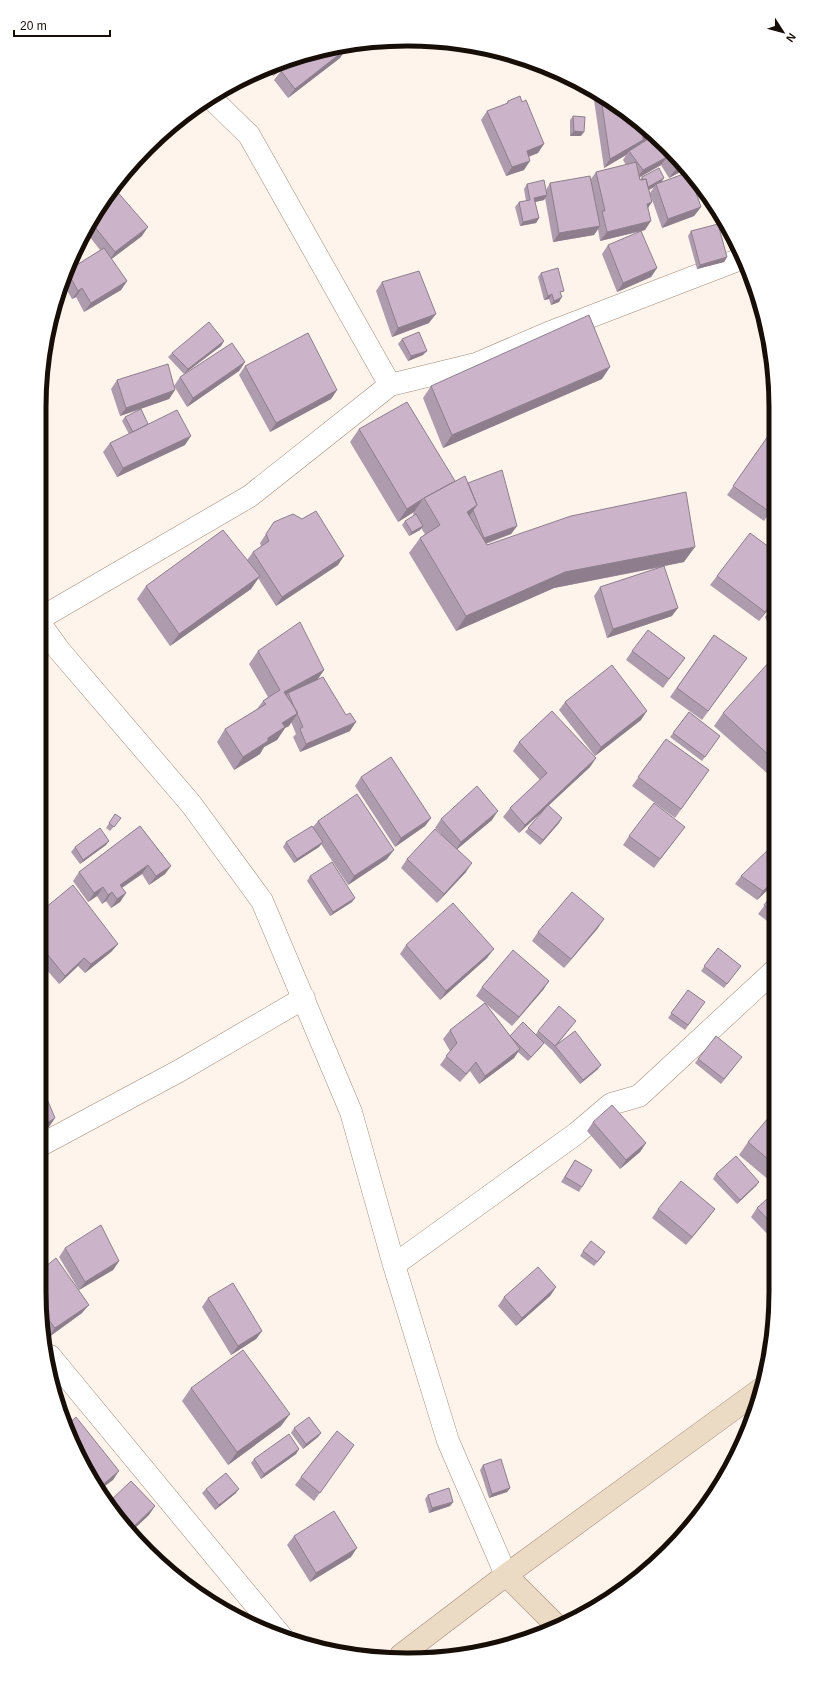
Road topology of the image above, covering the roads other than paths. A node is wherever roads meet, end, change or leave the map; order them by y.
1 (215, 102) edge
2 (737, 260) edge
3 (390, 384) junction
4 (46, 615) edge
5 (46, 632) edge
6 (769, 976) edge
7 (304, 998) junction
8 (46, 1142) edge
9 (394, 1266) junction
10 (52, 1359) edge
11 (754, 1394) edge
12 (506, 1576) junction
13 (553, 1622) edge
14 (274, 1627) edge
15 (404, 1653) edge

1 - 3 street
2 - 3 street
3 - 4 street
5 - 7 street
6 - 9 street
7 - 8 street
7 - 9 street
9 - 12 street
10 - 14 street
11 - 12 street
12 - 13 street
12 - 15 street

